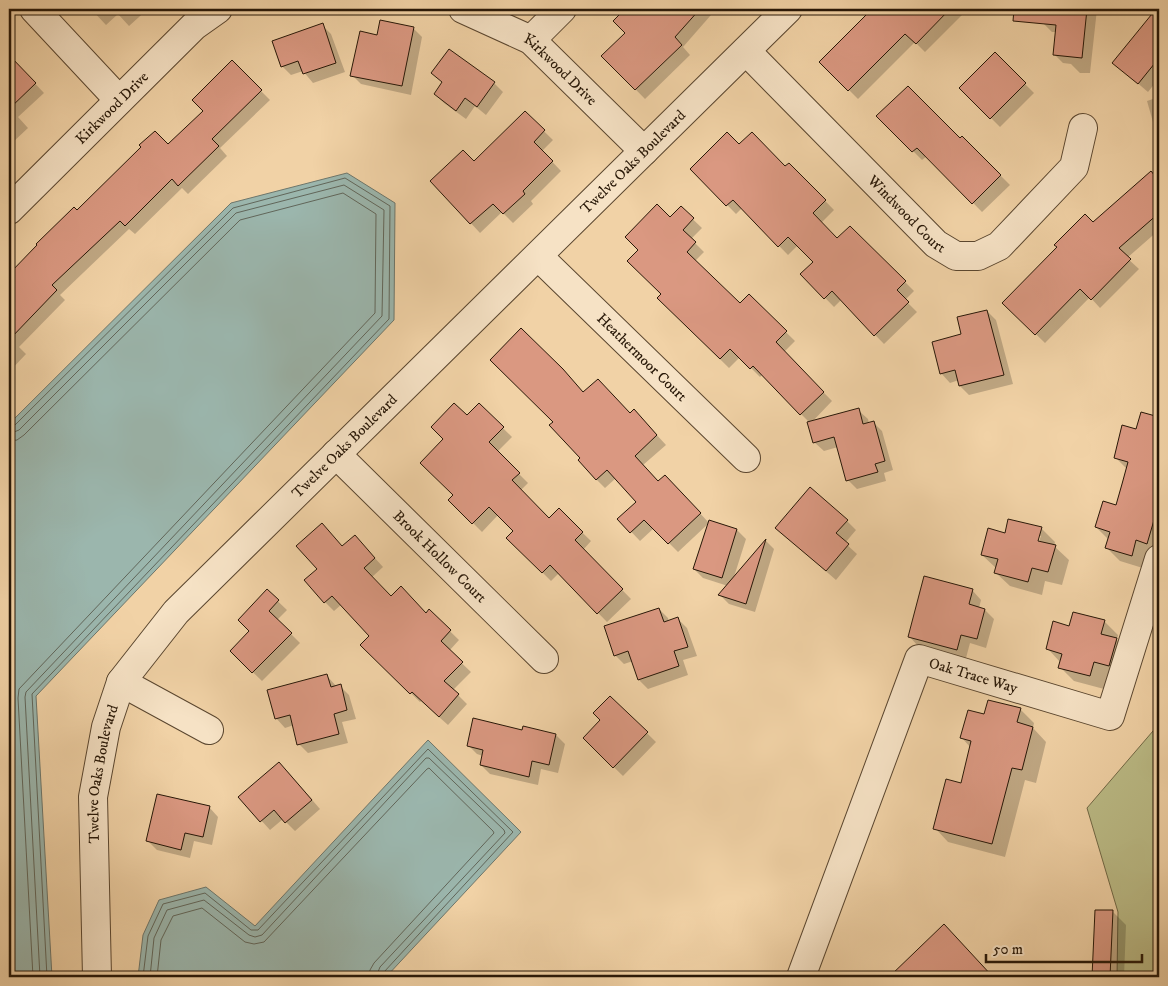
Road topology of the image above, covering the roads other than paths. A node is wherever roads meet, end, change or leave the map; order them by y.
1 (34, 9) edge
2 (218, 9) edge
3 (463, 9) edge
4 (562, 9) edge
5 (788, 9) edge
6 (531, 40) junction
7 (746, 51) junction
8 (119, 100) junction
9 (1083, 128) dead end
10 (644, 151) junction
11 (9, 210) edge
12 (538, 256) junction
13 (336, 454) junction
14 (746, 458) dead end
15 (1159, 559) edge
16 (544, 659) dead end
17 (121, 682) junction
18 (209, 730) dead end
19 (97, 977) edge
20 (801, 977) edge

1 - 8 street
2 - 8 street, Kirkwood Drive
3 - 6 street, Kirkwood Drive
4 - 6 street
5 - 7 street, Twelve Oaks Boulevard
6 - 10 street, Kirkwood Drive
7 - 9 street, Windwood Court
7 - 10 street, Twelve Oaks Boulevard
8 - 11 street, Kirkwood Drive
10 - 12 street, Twelve Oaks Boulevard
12 - 13 street, Twelve Oaks Boulevard
12 - 14 street, Heathermoor Court
13 - 16 street, Brook Hollow Court
13 - 17 street, Twelve Oaks Boulevard
15 - 20 street, Oak Trace Way
17 - 18 street
17 - 19 street, Twelve Oaks Boulevard

